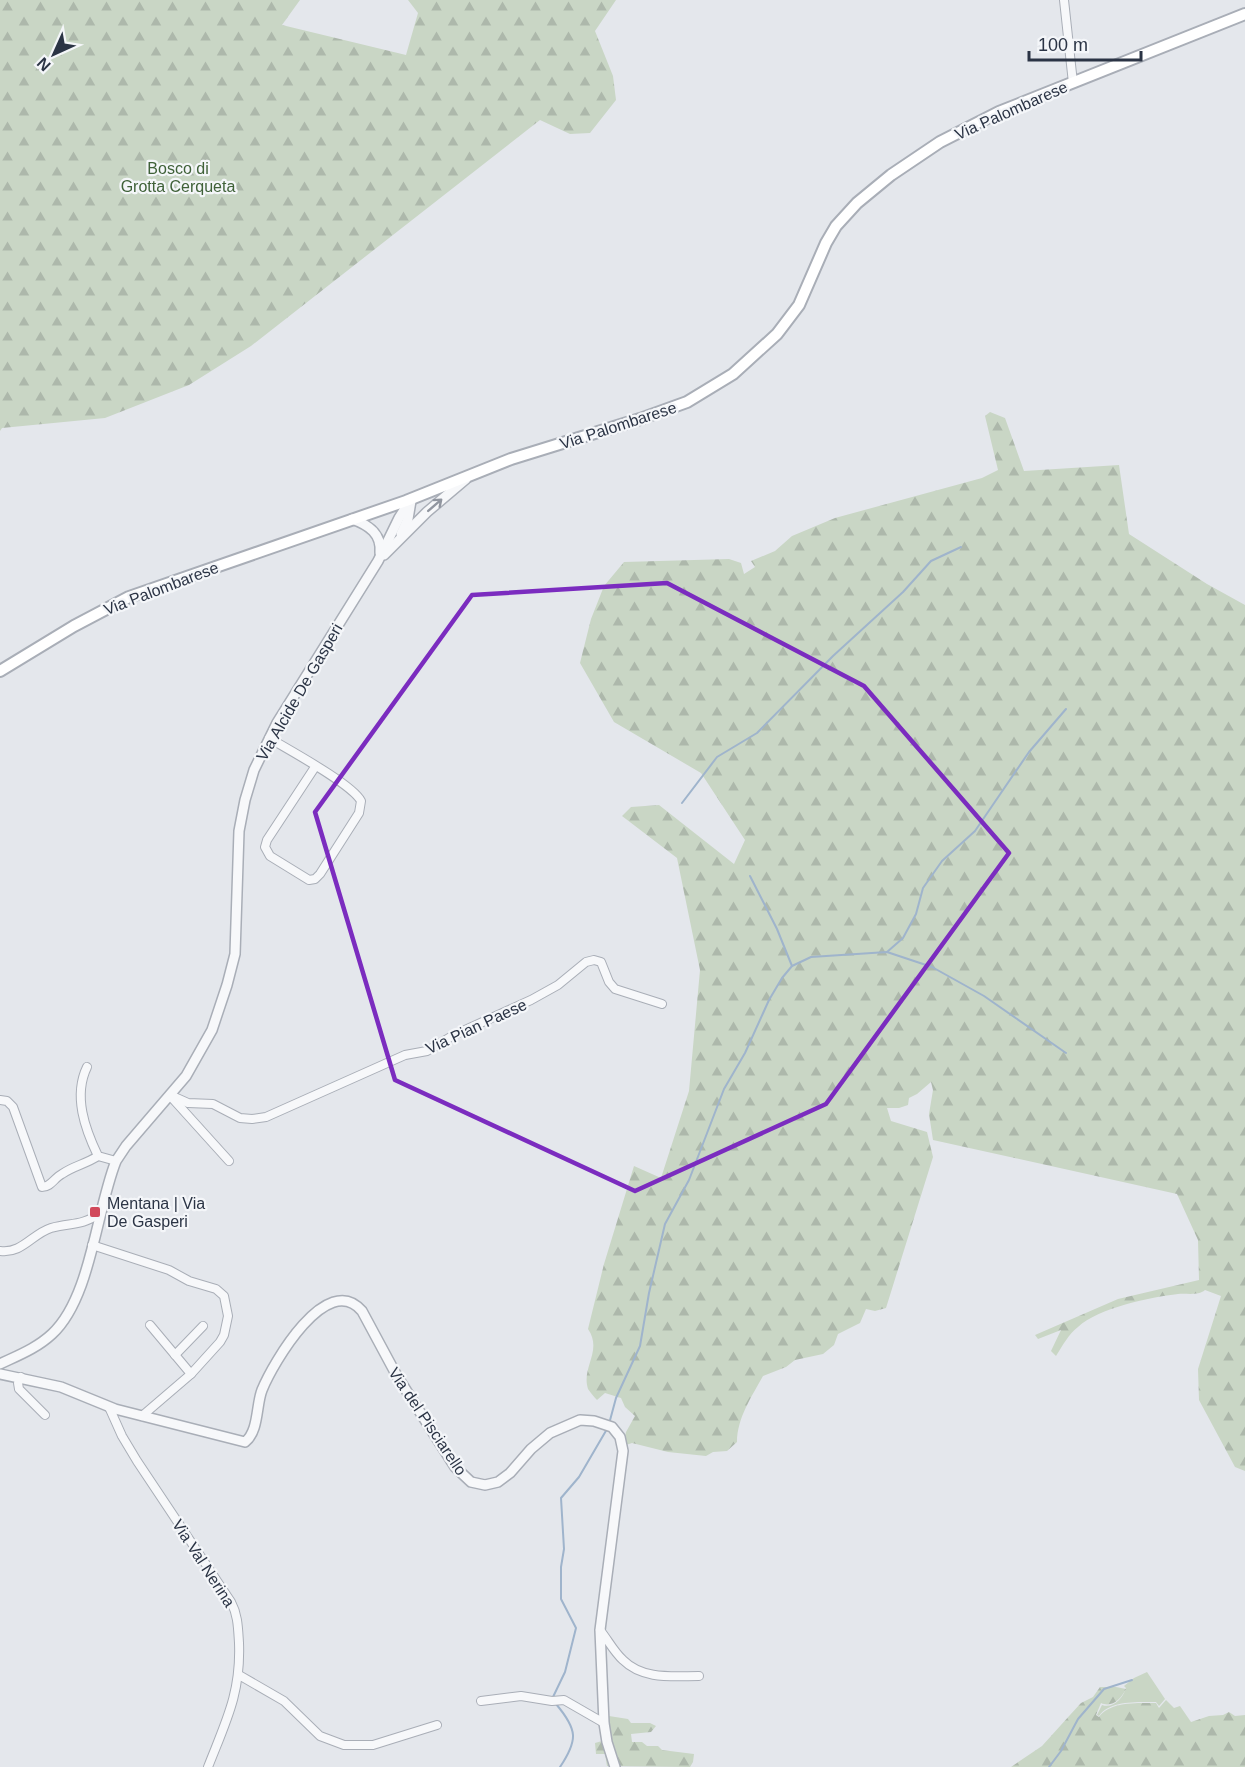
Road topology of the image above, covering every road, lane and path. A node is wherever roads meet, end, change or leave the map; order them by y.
1 (1064, 0) edge
2 (1245, 14) edge
3 (1073, 83) junction
4 (472, 474) junction
5 (411, 499) junction
6 (352, 519) junction
7 (396, 544) junction
8 (378, 561) junction
9 (0, 670) edge
10 (269, 738) junction
11 (315, 767) junction
12 (662, 1004) dead end
13 (87, 1067) dead end
14 (170, 1095) junction
15 (0, 1100) edge
16 (98, 1156) junction
17 (116, 1161) junction
18 (229, 1161) dead end
19 (101, 1213) junction
20 (92, 1245) junction
21 (0, 1251) edge
22 (150, 1325) dead end
23 (203, 1326) dead end
24 (175, 1355) junction
25 (0, 1364) edge
26 (0, 1374) edge
27 (191, 1374) junction
28 (21, 1377) junction
29 (109, 1407) junction
30 (45, 1415) dead end
31 (142, 1416) junction
32 (600, 1630) junction
33 (239, 1675) junction
34 (699, 1676) dead end
35 (481, 1701) dead end
36 (604, 1723) junction
37 (437, 1725) dead end
38 (208, 1767) edge
39 (615, 1767) edge

1 - 3 street
2 - 3 main road, Via Palombarese
3 - 4 main road, Via Palombarese
4 - 5 main road, Via Palombarese
7 -> 4 street, Via Alcide De Gasperi
5 - 6 main road, Via Palombarese
5 - 7 street, Via Alcide De Gasperi
5 - 8 street, Via Alcide De Gasperi
6 - 8 street
6 - 9 main road, Via Palombarese
7 - 8 street, Via Alcide De Gasperi
8 - 10 street, Via Alcide De Gasperi
10 - 11 street
10 - 14 street, Via Alcide De Gasperi
11 - 11 street
12 - 14 street, Via Pian Paese
13 - 16 street
14 - 17 street, Via Alcide De Gasperi
14 - 18 street
15 - 16 street
16 - 17 street
17 - 19 street, Via Alcide De Gasperi
19 - 20 street, Via Alcide De Gasperi
19 - 21 street
20 - 25 street, Via Alcide De Gasperi
20 - 27 street
22 - 24 street
23 - 24 street
24 - 27 street
26 - 28 street, Via del Pisciarello
27 - 31 street
28 - 29 street, Via del Pisciarello
28 - 30 street
29 - 31 street, Via del Pisciarello
29 - 33 street, Via Val Nerina
31 - 32 street, Via del Pisciarello
32 - 34 street
32 - 36 street, Via del Pisciarello
33 - 37 street
33 - 38 street, Via Val Nerina
35 - 36 street
36 - 39 street, Via del Pisciarello

